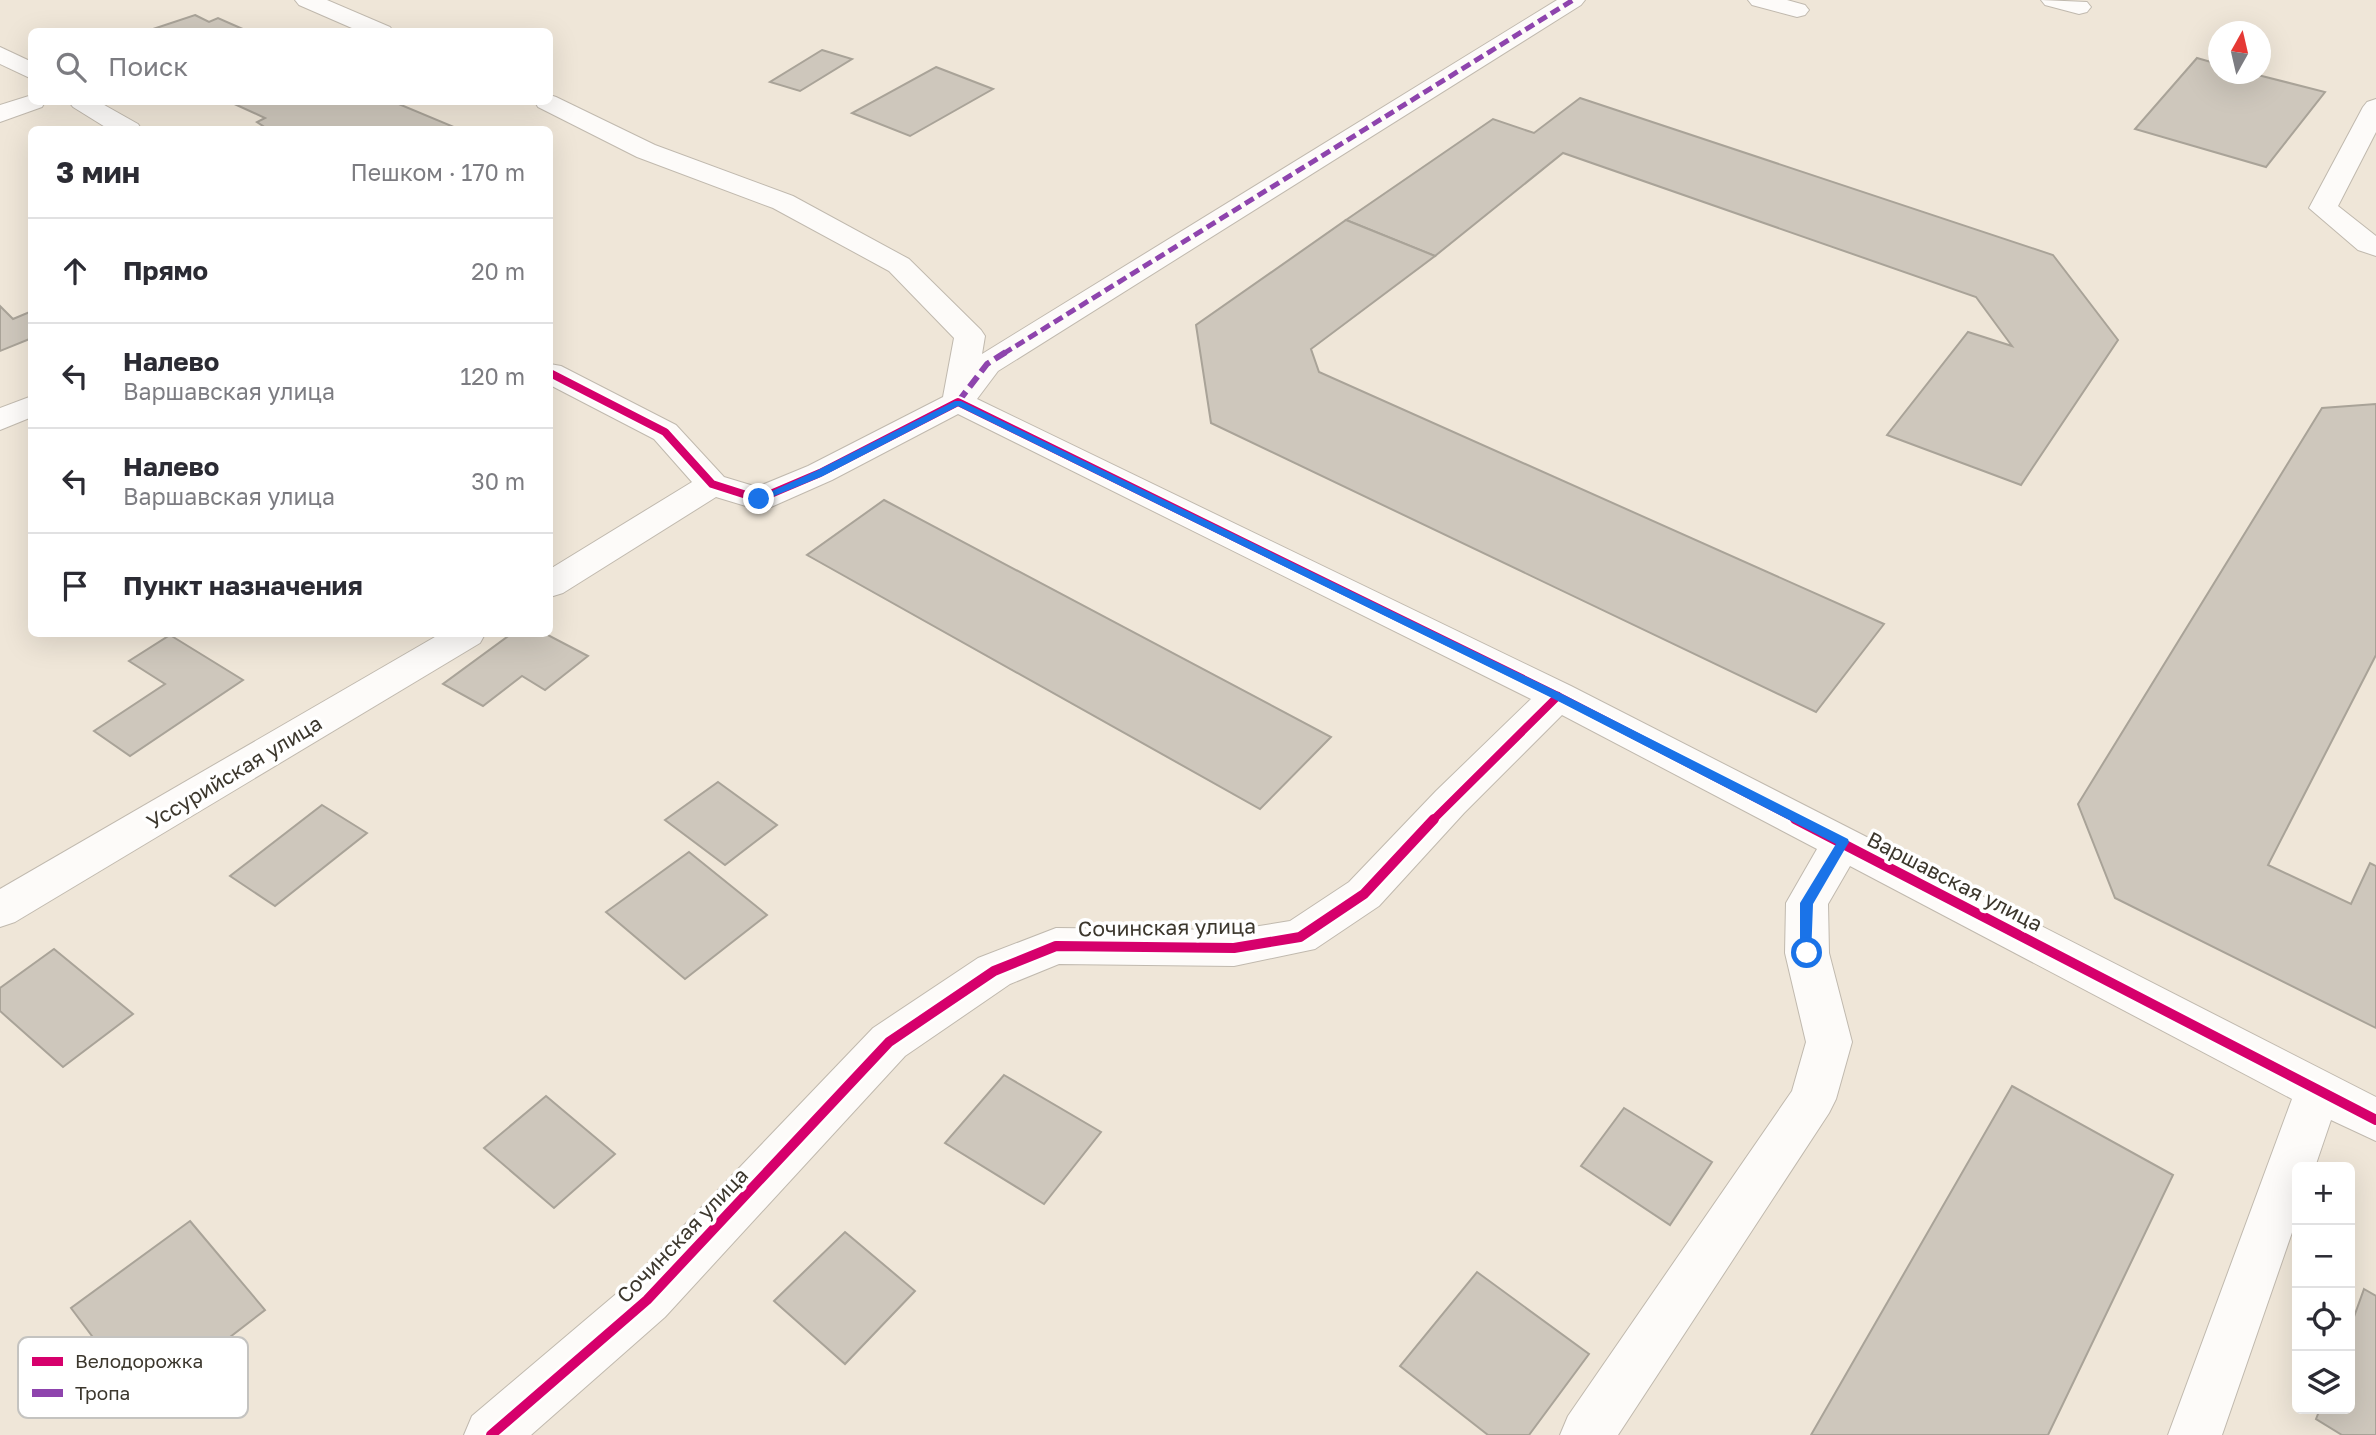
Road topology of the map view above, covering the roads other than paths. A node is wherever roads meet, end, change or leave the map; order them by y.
1 (307, 0) edge
2 (1573, 0) edge
3 (1760, 0) edge
4 (2053, 0) edge
5 (2079, 7) dead end
6 (1797, 10) dead end
7 (373, 28) edge
8 (0, 54) edge
9 (28, 70) edge
10 (28, 104) edge
11 (87, 105) edge
12 (553, 105) edge
13 (2376, 107) edge
14 (0, 114) edge
15 (122, 126) edge
16 (2376, 247) edge
17 (553, 375) edge
18 (958, 402) junction
19 (28, 407) edge
20 (0, 420) edge
21 (712, 484) junction
22 (553, 583) edge
23 (462, 637) edge
24 (1558, 696) junction
25 (1843, 842) junction
26 (0, 910) edge
27 (2319, 1089) junction
28 (2376, 1120) edge
29 (2207, 1430) edge
30 (491, 1435) edge
31 (1587, 1435) edge

1 - 7 street
2 - 18 street
3 - 6 street
4 - 5 street
8 - 9 street
10 - 14 street
11 - 15 street
12 - 18 street
13 - 16 street
17 - 21 street
18 - 21 street
18 - 24 street, Варшавская улица
19 - 20 street
21 - 22 street
23 - 26 street, Уссурийская улица
24 - 25 street, Варшавская улица
24 - 30 street, Сочинская улица
25 - 27 street, Варшавская улица
25 - 31 street
27 - 28 street, Варшавская улица
27 - 29 street

